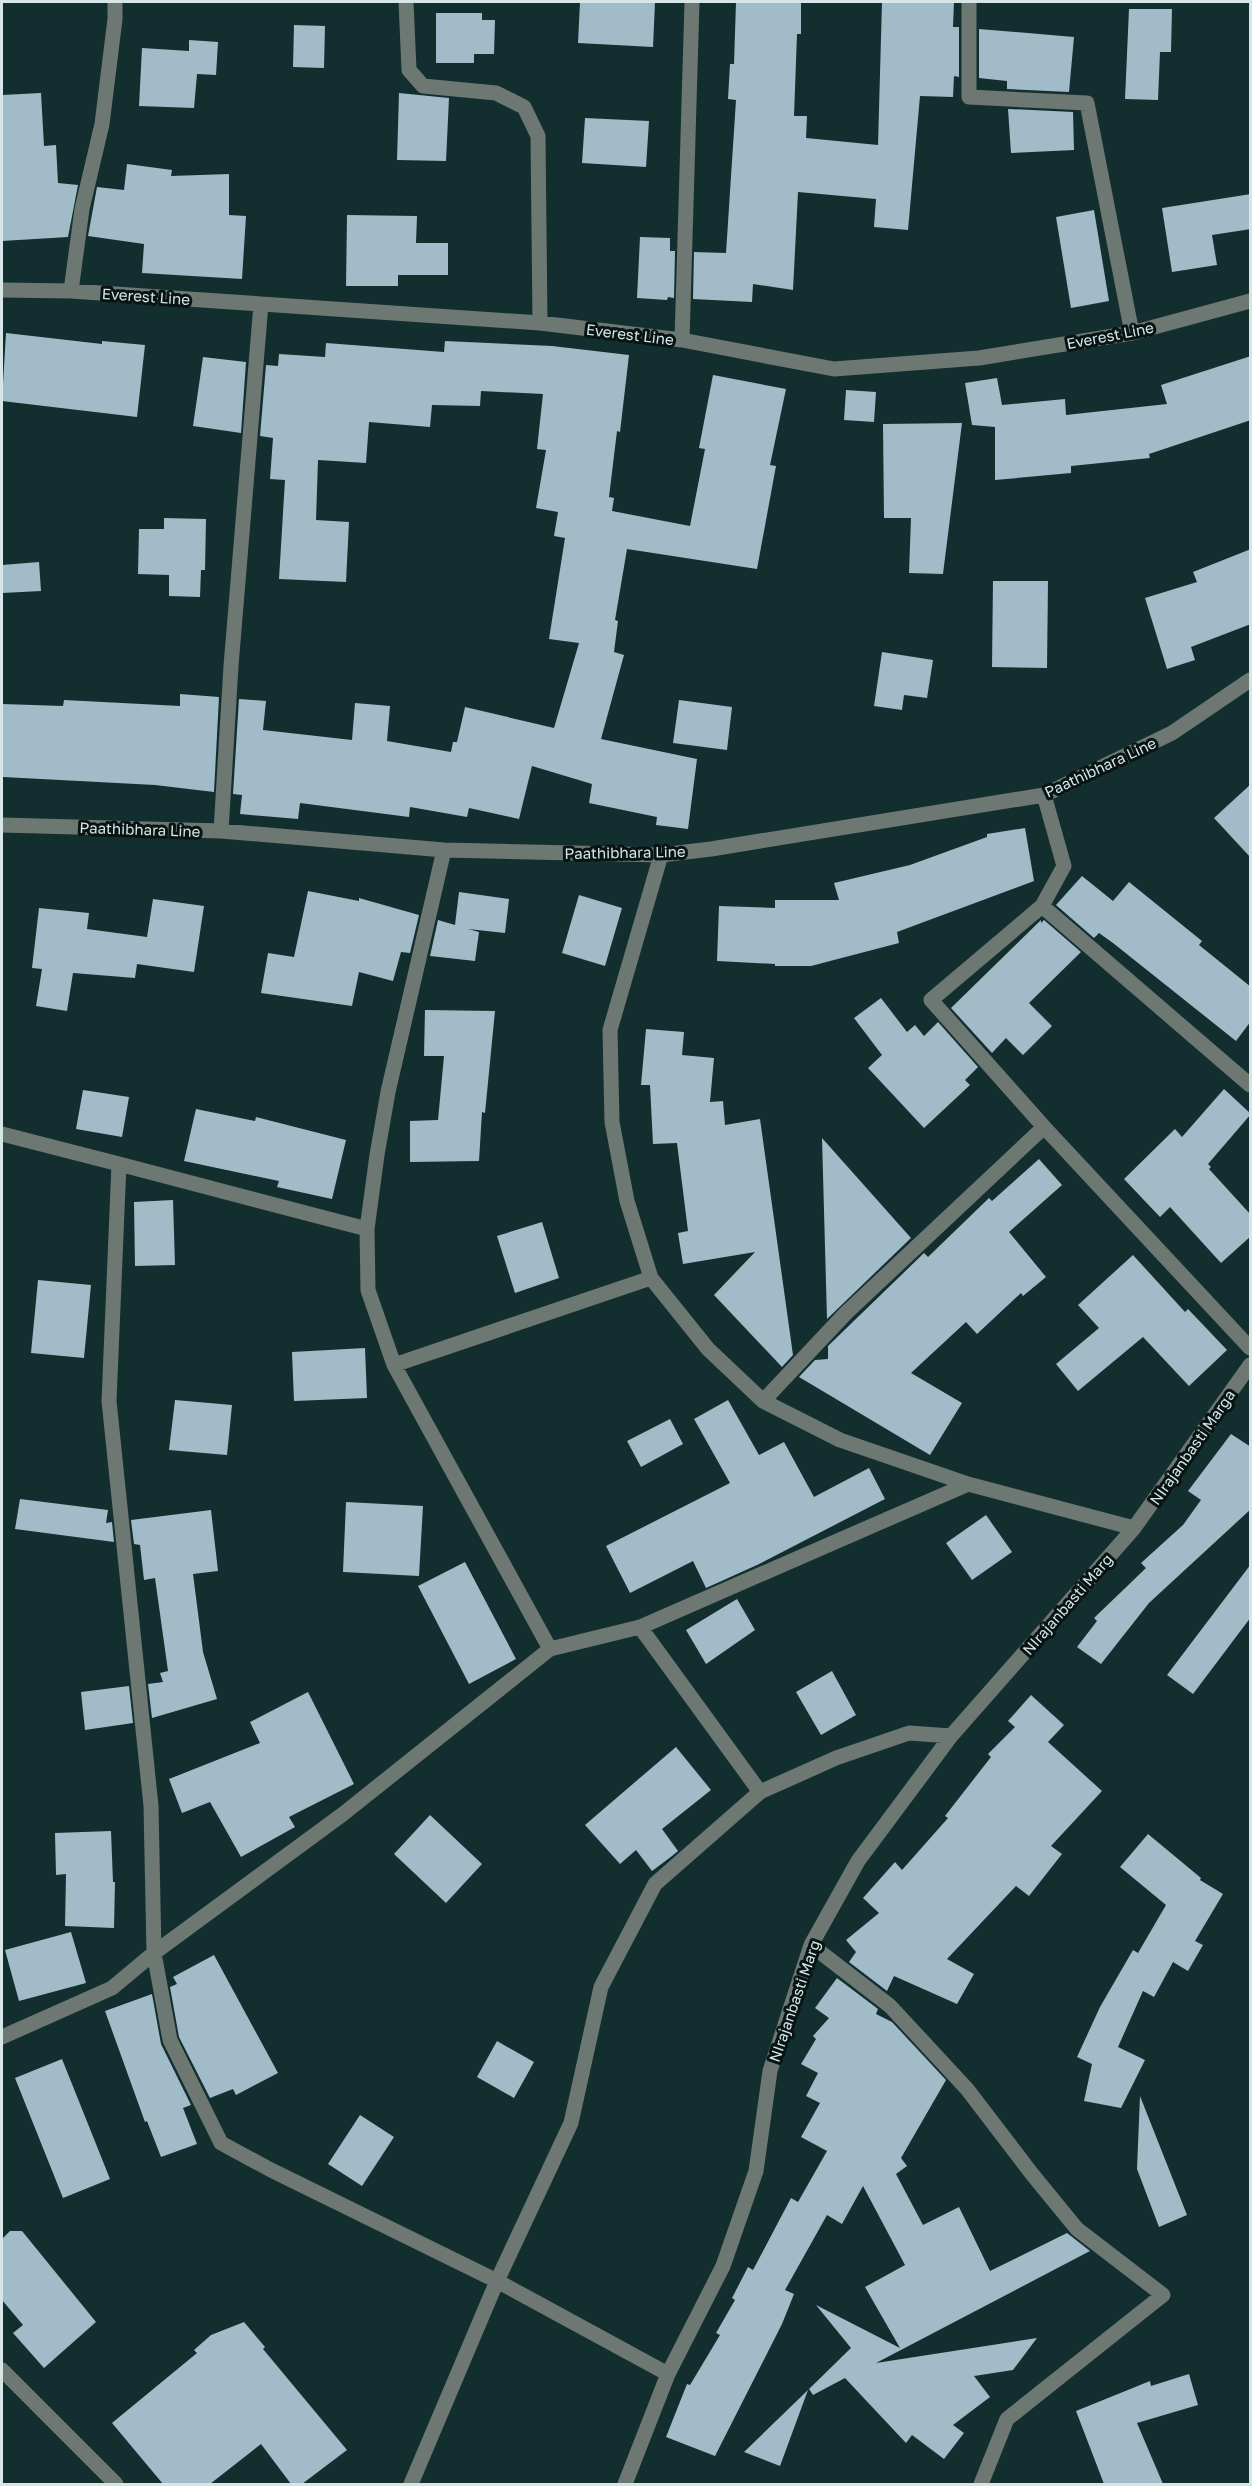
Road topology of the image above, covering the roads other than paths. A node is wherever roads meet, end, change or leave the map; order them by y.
1 (115, 2) edge
2 (406, 2) edge
3 (692, 2) edge
4 (969, 2) edge
5 (2, 290) edge
6 (71, 291) junction
7 (1251, 301) edge
8 (261, 304) junction
9 (540, 322) junction
10 (1132, 333) junction
11 (682, 340) junction
12 (1251, 680) edge
13 (1044, 795) junction
14 (2, 825) edge
15 (221, 831) junction
16 (444, 850) junction
17 (661, 855) junction
18 (1042, 906) junction
19 (1251, 1085) edge
20 (1044, 1127) junction
21 (2, 1134) edge
22 (119, 1164) junction
23 (367, 1229) junction
24 (651, 1278) junction
25 (1251, 1348) edge
26 (394, 1365) junction
27 (1251, 1365) edge
28 (763, 1401) junction
29 (968, 1484) junction
30 (1134, 1528) junction
31 (640, 1627) junction
32 (550, 1649) junction
33 (951, 1736) junction
34 (760, 1792) junction
35 (811, 1946) junction
36 (154, 1953) junction
37 (2, 2037) edge
38 (498, 2281) junction
39 (2, 2370) edge
40 (668, 2374) junction
41 (116, 2484) edge
42 (411, 2484) edge
43 (625, 2484) edge
44 (981, 2484) edge

1 - 6 street
2 - 9 street
3 - 11 street
4 - 10 street
5 - 6 street, Everest Line
6 - 8 street, Everest Line
7 - 10 street, Everest Line
8 - 9 street, Everest Line
8 - 15 street
9 - 11 street, Everest Line
10 - 11 street, Everest Line
12 - 13 street, Paathibhara Line
13 - 17 street, Paathibhara Line
13 - 18 street
14 - 15 street, Paathibhara Line
15 - 16 street, Paathibhara Line
16 - 17 street, Paathibhara Line
16 - 23 street
17 - 24 street
18 - 19 street
18 - 20 street
20 - 25 street
20 - 28 street
21 - 22 street
22 - 23 street
22 - 36 street
23 - 26 street
24 - 26 street
24 - 28 street
26 - 32 street
27 - 30 street, NIrajanbasti Marga
28 - 29 street
29 - 30 street
29 - 31 street
30 - 33 street, NIrajanbasti Marg
31 - 32 street
31 - 34 street
32 - 36 street
33 - 34 street
33 - 35 street, NIrajanbasti Marg
34 - 38 street
35 - 40 street, NIrajanbasti Marg
35 - 44 street
36 - 37 street
36 - 38 street
38 - 40 street
38 - 42 street
39 - 41 street
40 - 43 street, NIrajanbasti Marg

